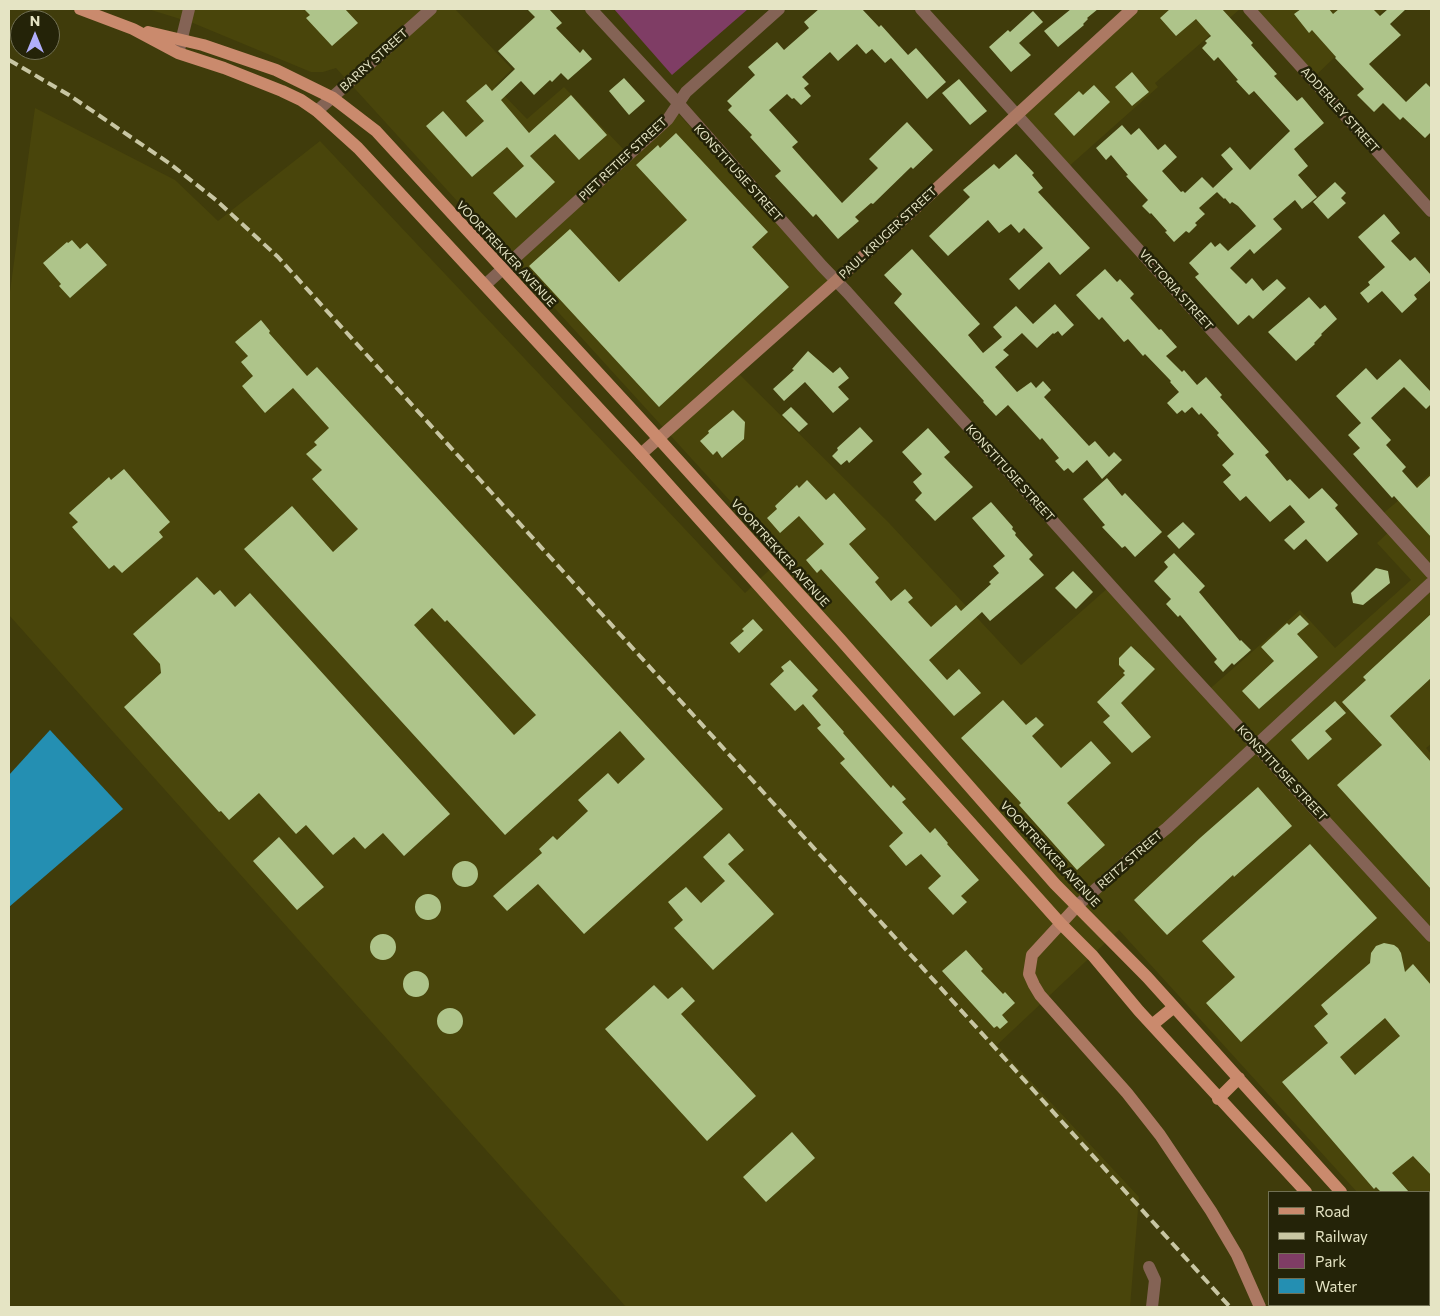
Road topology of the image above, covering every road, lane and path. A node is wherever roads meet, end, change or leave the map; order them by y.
1 (80, 9) edge
2 (189, 9) edge
3 (431, 9) edge
4 (591, 9) edge
5 (780, 9) edge
6 (921, 9) edge
7 (1132, 9) edge
8 (1249, 9) edge
9 (133, 29) junction
10 (181, 39) junction
11 (178, 52) junction
12 (333, 98) junction
13 (678, 104) junction
14 (317, 111) junction
15 (1016, 115) junction
16 (1431, 211) edge
17 (502, 270) junction
18 (836, 280) junction
19 (485, 285) junction
20 (659, 439) junction
21 (642, 454) junction
22 (1431, 573) edge
23 (1431, 583) edge
24 (1257, 746) junction
25 (1078, 905) junction
26 (1061, 924) junction
27 (1431, 936) edge
28 (1174, 1007) junction
29 (1152, 1025) junction
30 (1239, 1078) junction
31 (1218, 1099) junction
32 (1305, 1191) edge
33 (1340, 1191) edge
34 (1149, 1267) dead end
35 (1259, 1305) edge
36 (1152, 1307) edge

1 - 9 main road, VOORTREKKER AVENUE
2 - 10 street
3 - 12 street, BARRY STREET
4 - 13 street, KONSTITUSIE STREET
5 - 13 street, PIET RETIEF STREET
6 - 15 street, VICTORIA STREET
7 - 15 street, PAUL KRUGER STREET
8 - 16 street, ADDERLEY STREET
9 - 10 main road, VOORTREKKER AVENUE
9 - 11 main road, VOORTREKKER AVENUE
10 - 11 street
10 - 12 main road, VOORTREKKER AVENUE
11 - 14 main road, VOORTREKKER AVENUE
12 - 14 street, BARRY STREET
12 - 17 main road, VOORTREKKER AVENUE
13 - 17 street, PIET RETIEF STREET
13 - 18 street, KONSTITUSIE STREET
14 - 19 main road, VOORTREKKER AVENUE
15 - 18 street, PAUL KRUGER STREET
15 - 22 street, VICTORIA STREET
17 - 19 street, PIET RETIEF STREET
17 - 20 main road, VOORTREKKER AVENUE
18 - 20 street, PAUL KRUGER STREET
18 - 24 street, KONSTITUSIE STREET
19 - 21 main road, VOORTREKKER AVENUE
20 - 21 street, PAUL KRUGER STREET
20 - 25 main road, VOORTREKKER AVENUE
21 - 26 main road, VOORTREKKER AVENUE
23 - 24 street, REITZ STREET
24 - 25 street, REITZ STREET
24 - 27 street, KONSTITUSIE STREET
25 - 26 street, REITZ STREET
25 - 28 main road, VOORTREKKER AVENUE
26 - 29 main road, VOORTREKKER AVENUE
26 - 35 street, REITZ STREET
28 - 29 main road
28 - 30 main road, VOORTREKKER AVENUE
29 - 31 main road, VOORTREKKER AVENUE
30 - 31 main road
30 - 33 main road, VOORTREKKER AVENUE
31 - 32 main road, VOORTREKKER AVENUE
34 - 36 street

